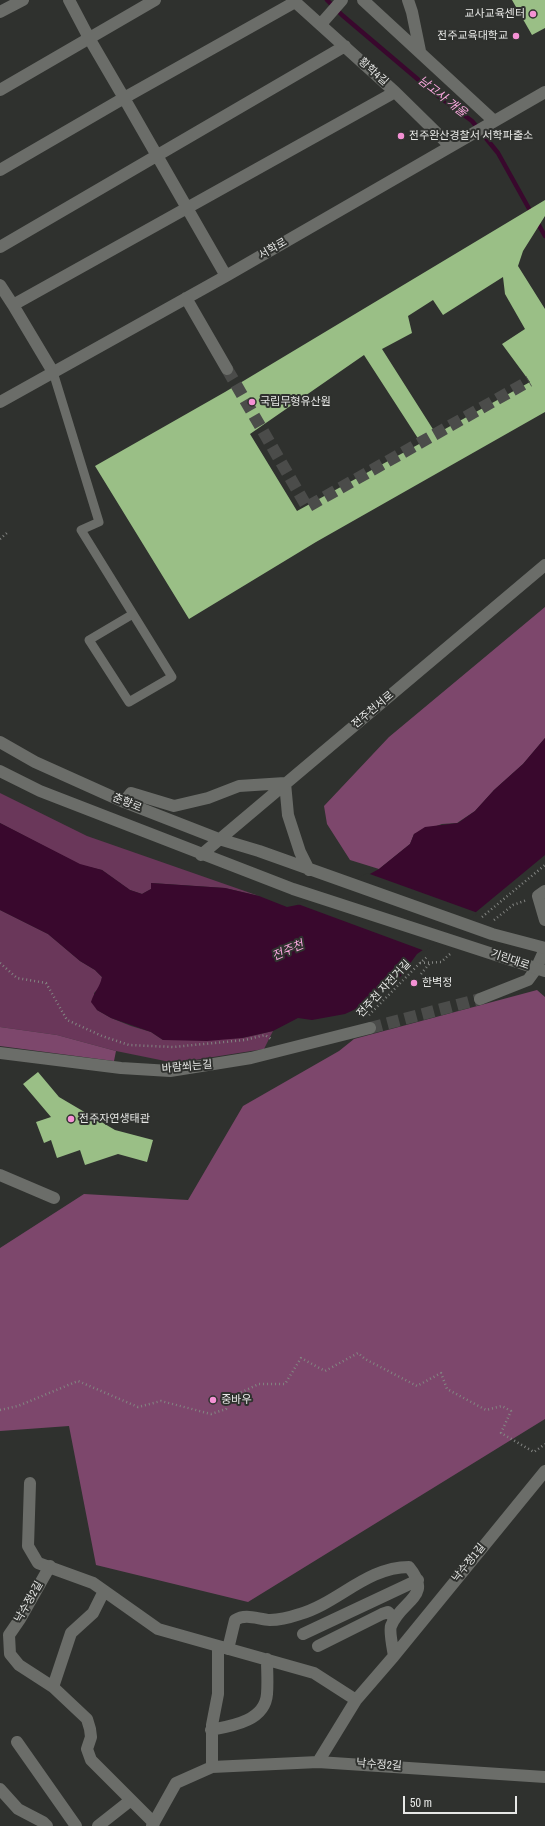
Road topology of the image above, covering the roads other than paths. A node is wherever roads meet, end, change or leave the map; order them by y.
1 (23, 0) edge
2 (70, 0) edge
3 (155, 0) edge
4 (342, 0) edge
5 (363, 0) edge
6 (408, 0) edge
7 (294, 1) edge
8 (0, 12) edge
9 (324, 20) junction
10 (89, 38) junction
11 (345, 46) junction
12 (420, 51) junction
13 (0, 90) edge
14 (395, 92) junction
15 (545, 92) edge
16 (124, 98) junction
17 (490, 123) junction
18 (450, 146) junction
19 (157, 155) junction
20 (0, 170) edge
21 (186, 207) junction
22 (0, 247) edge
23 (226, 276) junction
24 (0, 285) edge
25 (186, 298) junction
26 (13, 305) junction
27 (227, 369) tunnel mouth
28 (53, 372) junction
29 (0, 402) edge
30 (545, 565) edge
31 (133, 614) junction
32 (0, 742) edge
33 (0, 771) edge
34 (286, 783) junction
35 (124, 802) junction
36 (219, 839) junction
37 (202, 855) junction
38 (242, 869) joint
39 (309, 870) junction
40 (545, 891) edge
41 (545, 920) edge
42 (545, 948) edge
43 (540, 970) edge
44 (480, 998) tunnel mouth
45 (370, 1028) tunnel mouth
46 (0, 1053) edge
47 (0, 1175) edge
48 (54, 1198) dead end
49 (545, 1471) edge
50 (30, 1483) dead end
51 (50, 1566) junction
52 (418, 1580) junction
53 (104, 1591) junction
54 (395, 1620) junction
55 (303, 1634) dead end
56 (318, 1646) dead end
57 (223, 1647) junction
58 (394, 1656) junction
59 (266, 1659) junction
60 (53, 1687) junction
61 (356, 1700) junction
62 (211, 1730) junction
63 (17, 1742) dead end
64 (318, 1762) junction
65 (212, 1767) junction
66 (545, 1777) edge
67 (0, 1789) edge
68 (131, 1800) junction
69 (153, 1824) edge
70 (47, 1826) edge
71 (76, 1826) edge
72 (98, 1826) edge

1 - 8 street
2 - 10 street
3 - 10 street
4 - 9 street
5 - 12 street
6 - 12 street
7 - 9 street, 황학4길
7 - 16 street
9 - 11 street, 황학4길
10 - 13 street
10 - 16 street
11 - 14 street, 황학4길
11 - 19 street
12 - 17 street
14 - 18 street, 황학4길
14 - 21 street
15 - 17 street, 서학로
16 - 19 street
16 - 20 street
17 - 18 street, 서학로
18 - 23 street, 서학로
19 - 21 street
19 - 22 street
21 - 23 street
21 - 26 street
23 - 25 street, 서학로
24 - 26 street
25 - 27 street
25 - 28 street, 서학로
26 - 28 street
28 - 29 street, 서학로
28 - 31 lane
30 - 34 street, 전주천서로
31 - 31 lane
32 - 35 street, 춘향로
33 - 37 street, 춘향로
34 - 35 street
34 - 36 street, 전주천서로
34 - 39 street
35 - 36 street, 춘향로
36 - 37 street, 전주천서로
36 - 39 street, 춘향로
37 - 38 street, 춘향로
38 - 43 street, 기린대로
39 - 42 street, 기린대로
40 - 41 street
42 - 43 street
43 - 44 street
45 - 46 street, 바람쐬는길
47 - 48 street
49 - 58 street, 낙수정1길
50 - 51 street, 낙수정2길
51 - 53 street, 낙수정2길
51 - 60 street, 낙수정2길
52 - 54 street
52 - 55 street
52 - 57 street
53 - 57 street, 낙수정2길
53 - 60 street
54 - 56 street
54 - 58 street
57 - 59 street
57 - 62 street
58 - 61 street, 낙수정1길
59 - 61 street
59 - 62 street
60 - 68 street, 낙수정2길
61 - 64 street, 낙수정1길
62 - 65 street
63 - 71 street
64 - 65 street, 낙수정2길
64 - 66 street, 낙수정2길
65 - 69 street, 낙수정2길
67 - 70 street
68 - 69 street, 낙수정2길
68 - 72 street

